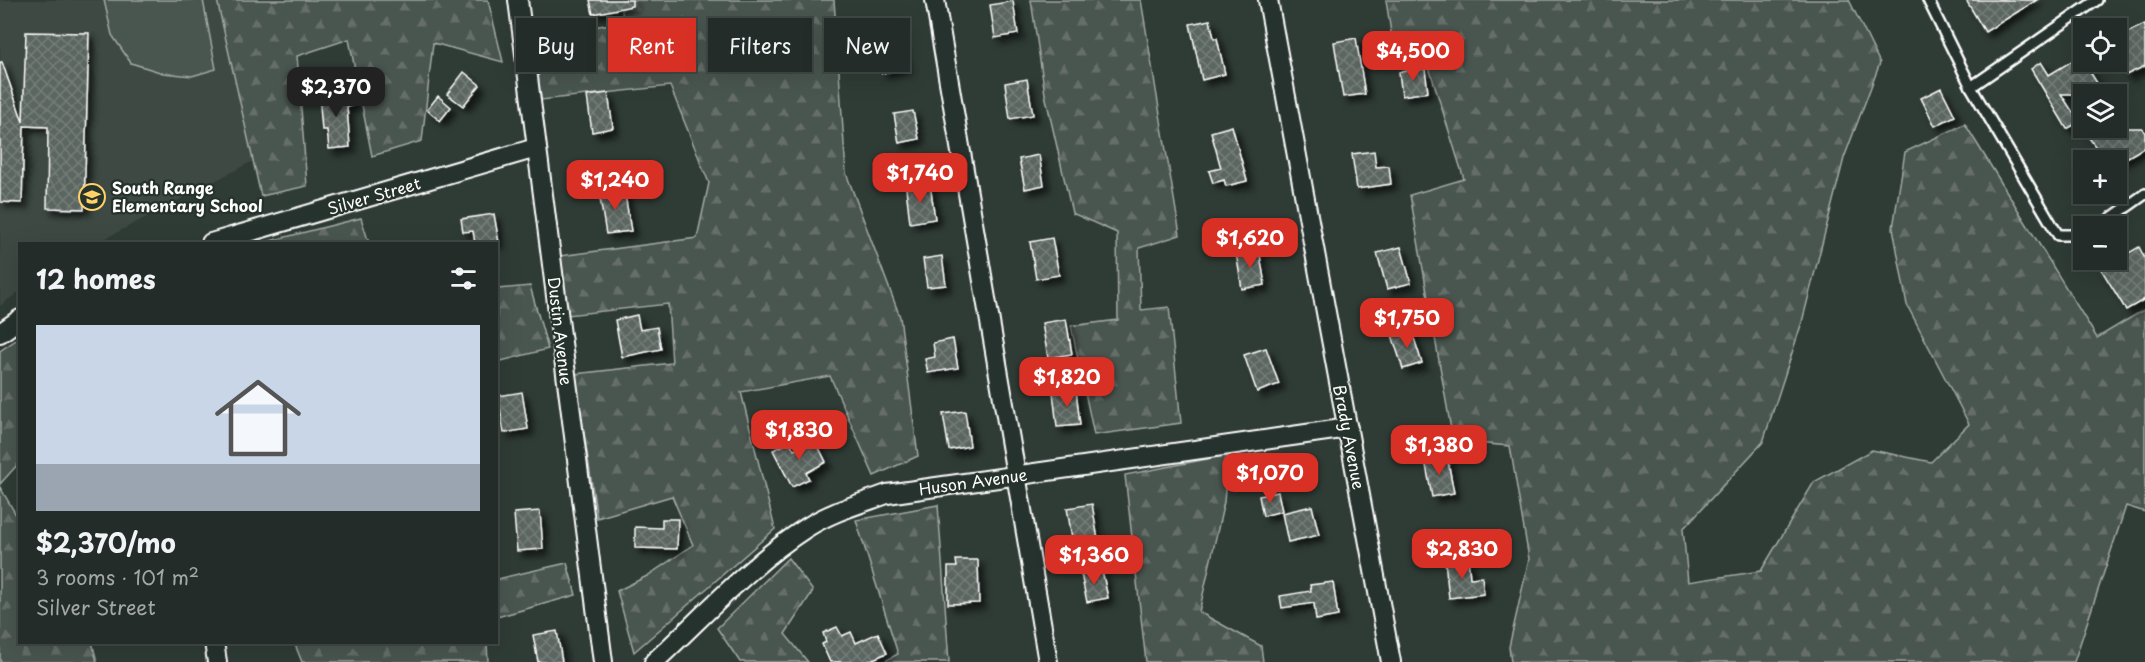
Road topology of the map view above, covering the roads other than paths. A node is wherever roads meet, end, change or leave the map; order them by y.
1 (518, 0) edge
2 (935, 0) edge
3 (1268, 0) edge
4 (1928, 0) edge
5 (2097, 0) edge
6 (1971, 87) junction
7 (536, 148) junction
8 (2145, 194) edge
9 (2114, 216) edge
10 (2073, 235) edge
11 (214, 242) edge
12 (18, 320) edge
13 (0, 333) edge
14 (1348, 428) junction
15 (1016, 477) junction
16 (214, 644) edge
17 (217, 662) edge
18 (603, 662) edge
19 (654, 662) edge
20 (1047, 662) edge
21 (1391, 662) edge

1 - 7 street, Dustin Avenue
2 - 15 street
3 - 14 street, Brady Avenue
4 - 6 lane
5 - 6 lane
6 - 10 lane
7 - 11 street, Silver Street
7 - 18 street, Dustin Avenue
8 - 9 lane
12 - 13 street
14 - 15 street, Huson Avenue
14 - 21 street, Brady Avenue
15 - 19 street, Huson Avenue
15 - 20 street
16 - 17 street

